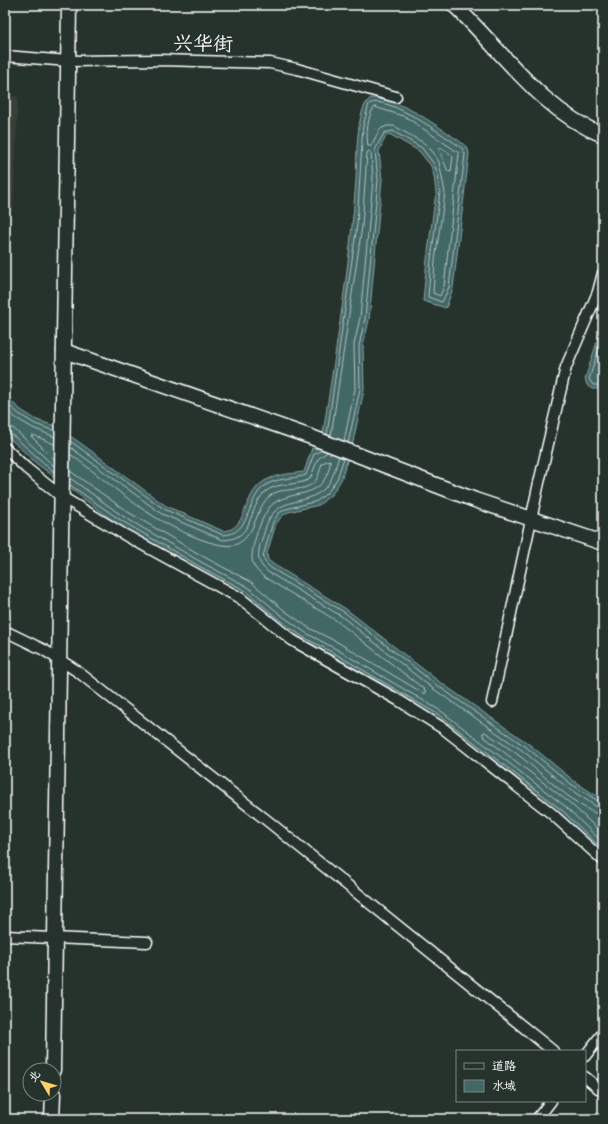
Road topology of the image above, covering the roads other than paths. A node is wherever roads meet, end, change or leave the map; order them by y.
1 (70, 5) edge
2 (454, 5) edge
3 (5, 56) edge
4 (69, 61) junction
5 (396, 97) dead end
6 (603, 135) edge
7 (603, 273) edge
8 (64, 351) junction
9 (5, 448) edge
10 (62, 491) junction
11 (531, 519) junction
12 (603, 542) edge
13 (5, 631) edge
14 (60, 659) junction
15 (492, 702) dead end
16 (603, 860) edge
17 (5, 936) edge
18 (55, 937) junction
19 (147, 942) dead end
20 (603, 1032) edge
21 (552, 1050) edge
22 (586, 1055) edge
23 (53, 1062) edge
24 (586, 1078) edge
25 (603, 1092) edge
26 (53, 1102) edge
27 (550, 1102) edge
28 (52, 1119) edge
29 (537, 1119) edge

1 - 4 street
2 - 6 street
3 - 4 street, 兴华街
4 - 5 street, 兴华街
4 - 8 street
7 - 11 street
8 - 10 street
8 - 11 street
9 - 10 street
10 - 14 street
10 - 16 street
11 - 12 street
11 - 15 street
13 - 14 street
14 - 18 street
14 - 21 street
17 - 18 street
18 - 19 street
18 - 23 street
20 - 22 street
24 - 25 street
26 - 28 street
27 - 29 street

